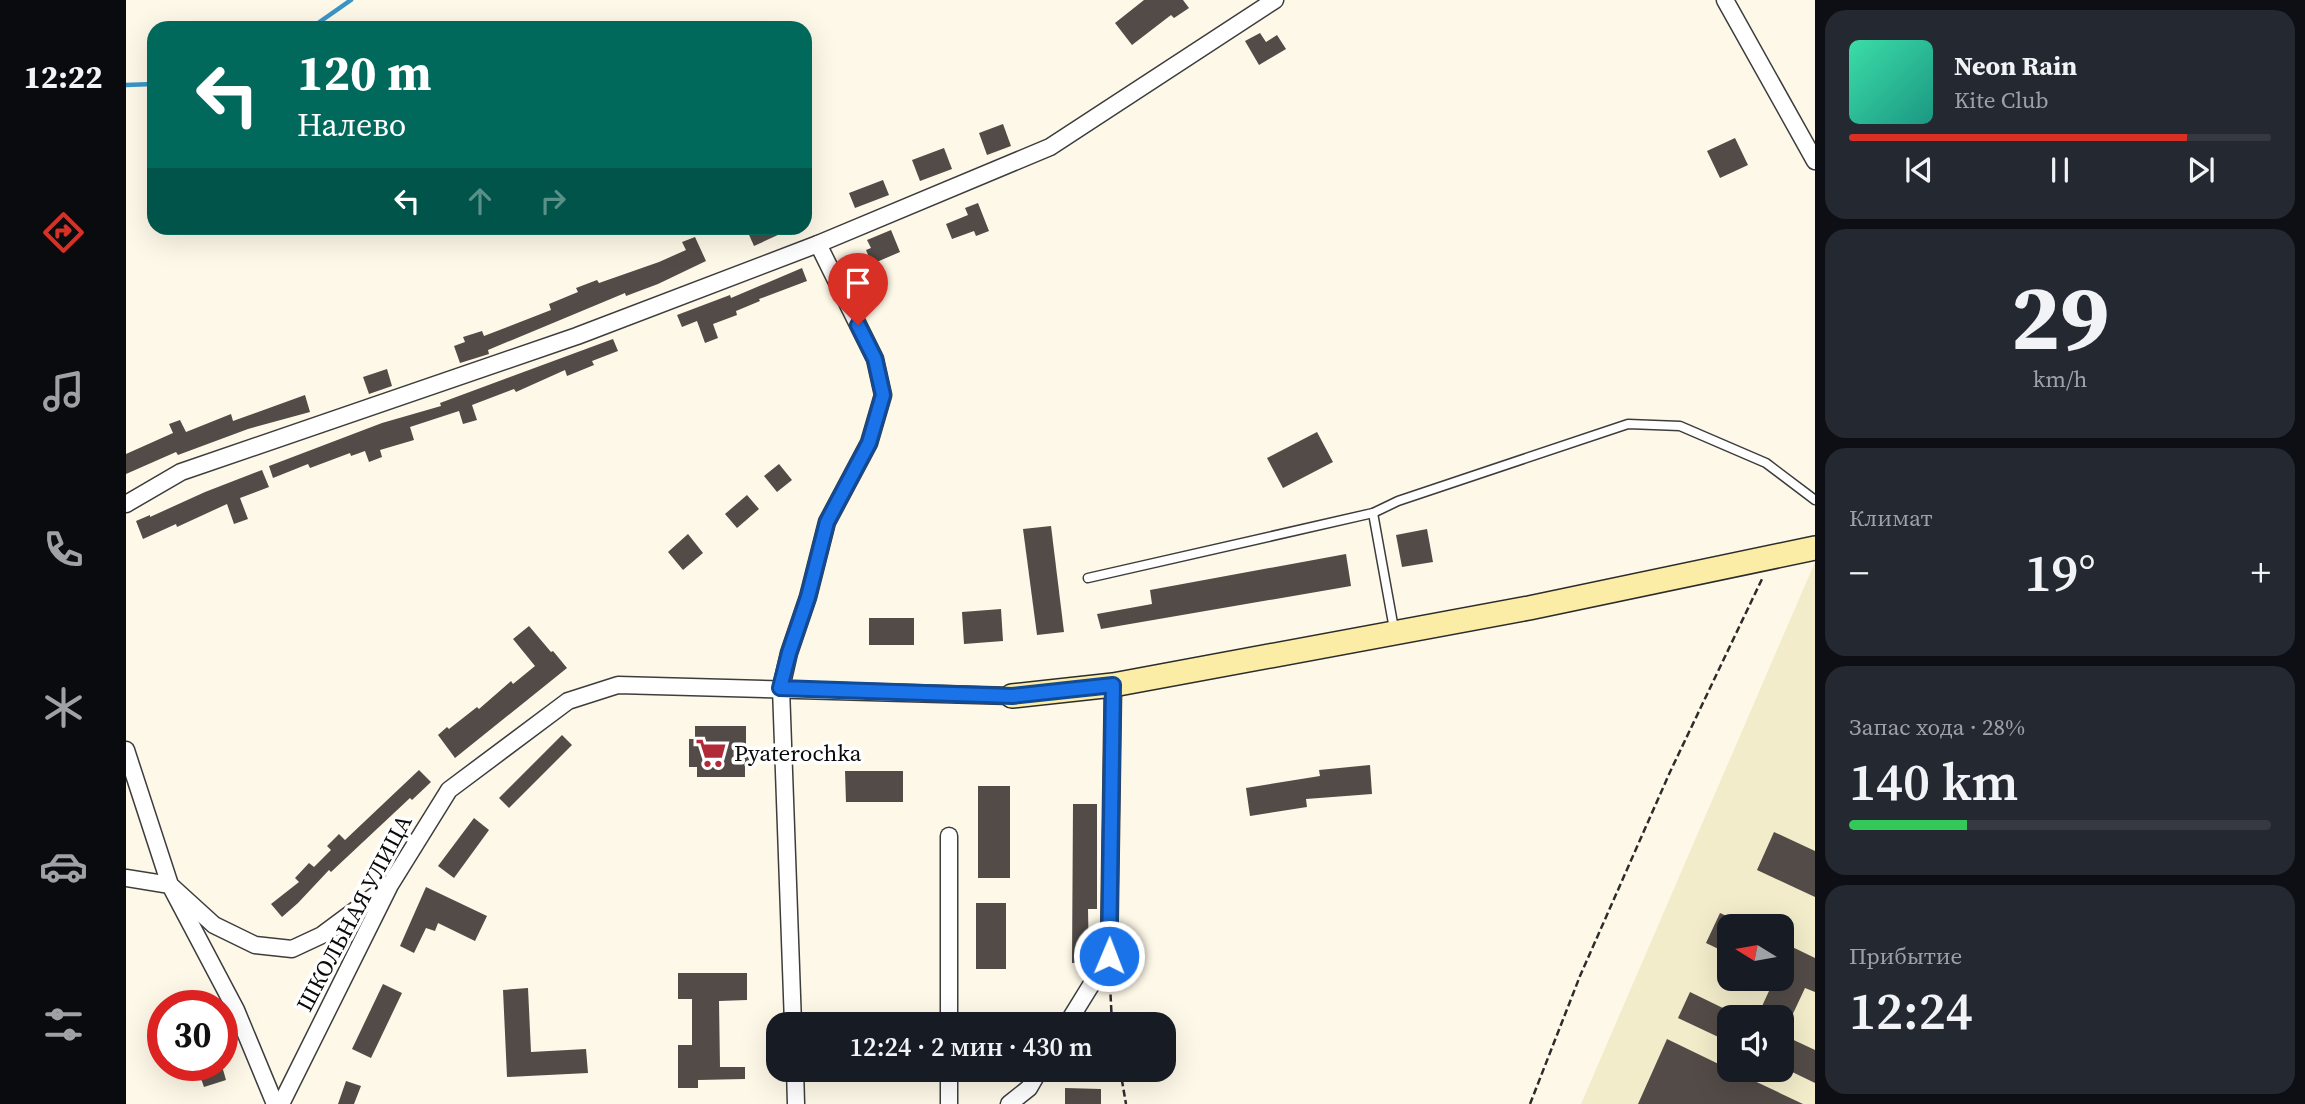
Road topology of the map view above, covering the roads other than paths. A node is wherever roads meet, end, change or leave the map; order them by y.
1 (1275, 0) edge
2 (1725, 0) edge
3 (1815, 162) edge
4 (818, 244) junction
5 (1815, 500) edge
6 (126, 504) edge
7 (1373, 513) junction
8 (1815, 548) edge
9 (1088, 578) dead end
10 (1395, 633) junction
11 (1113, 685) junction
12 (780, 688) junction
13 (1012, 696) joint
14 (126, 750) edge
15 (949, 836) dead end
16 (126, 878) edge
17 (390, 885) junction
18 (170, 886) junction
19 (793, 1012) edge
20 (949, 1012) edge
21 (1075, 1012) edge
22 (795, 1082) edge
23 (949, 1082) edge
24 (1032, 1082) edge
25 (275, 1104) edge
26 (281, 1104) edge
27 (796, 1104) edge
28 (949, 1104) edge
29 (1009, 1104) edge

1 - 4 street
2 - 3 street
4 - 6 street
4 - 12 street
5 - 7 lane
7 - 9 lane
7 - 10 lane
8 - 10 street
10 - 11 street
11 - 13 street
11 - 21 street
12 - 13 street, ШКОЛЬНАЯ УЛИЦА
12 - 17 street, ШКОЛЬНАЯ УЛИЦА
12 - 19 street
14 - 18 street
15 - 20 street
16 - 18 street
17 - 18 street
17 - 26 street, ШКОЛЬНАЯ УЛИЦА
18 - 25 street
22 - 27 street
23 - 28 street
24 - 29 street

